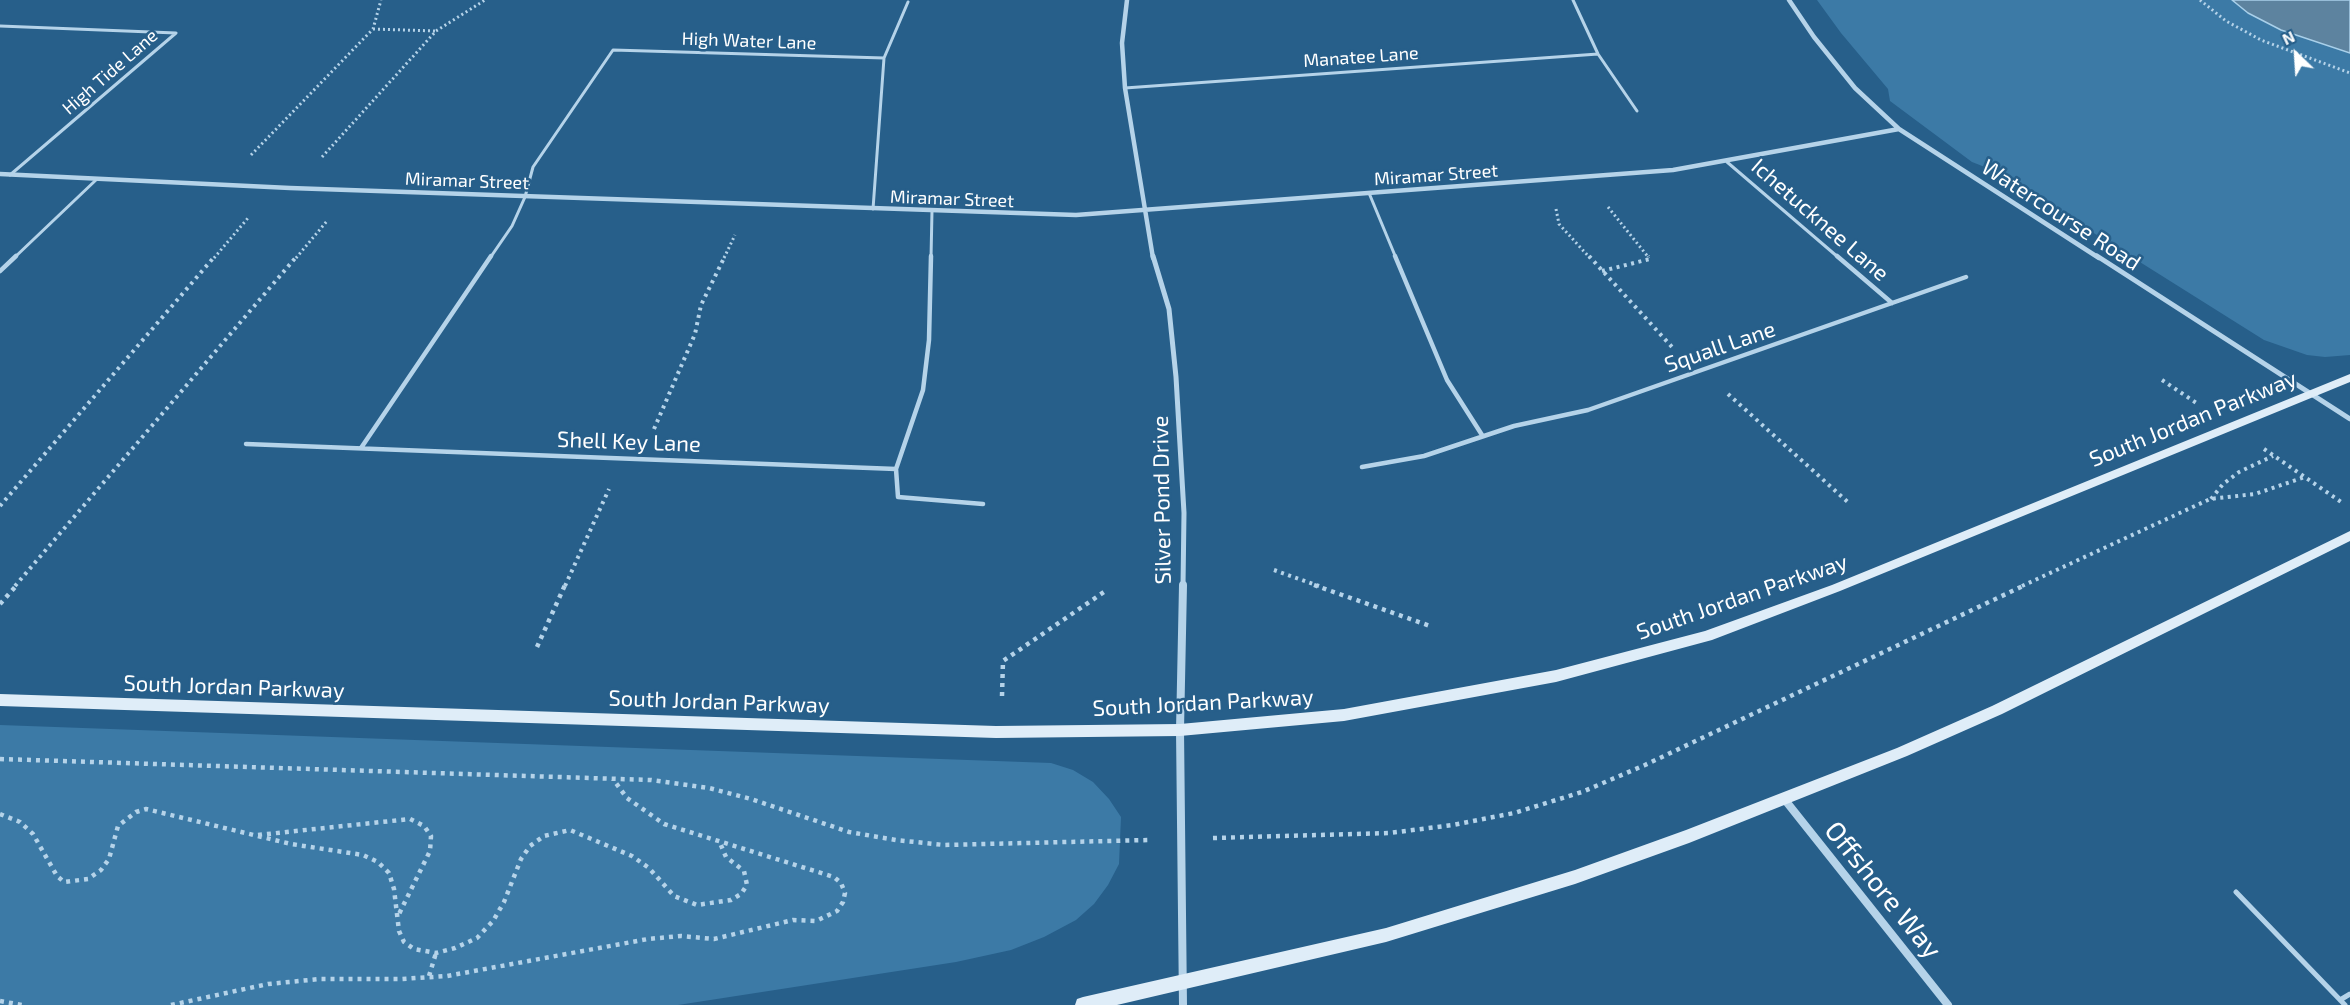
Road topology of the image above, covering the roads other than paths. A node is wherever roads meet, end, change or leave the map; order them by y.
1 (1127, 0) edge
2 (1573, 0) edge
3 (1789, 0) edge
4 (908, 2) dead end
5 (0, 26) edge
6 (1598, 54) junction
7 (884, 58) junction
8 (1125, 88) junction
9 (1637, 111) dead end
10 (1899, 129) junction
11 (1727, 162) junction
12 (0, 174) edge
13 (10, 175) junction
14 (97, 180) junction
15 (1369, 193) junction
16 (525, 196) junction
17 (873, 209) junction
18 (1145, 210) junction
19 (932, 212) junction
20 (0, 271) edge
21 (1966, 277) dead end
22 (1892, 303) junction
23 (2350, 378) edge
24 (2310, 394) junction
25 (2350, 419) edge
26 (1482, 435) junction
27 (246, 444) dead end
28 (361, 448) junction
29 (1362, 467) dead end
30 (896, 469) junction
31 (983, 504) dead end
32 (2350, 536) edge
33 (0, 700) edge
34 (1180, 730) junction
35 (1785, 800) junction
36 (2236, 892) dead end
37 (1183, 981) junction
38 (2350, 994) edge
39 (2343, 1003) edge
40 (1083, 1005) edge
41 (1183, 1005) edge
42 (1948, 1005) edge

1 - 8 street, Silver Pond Drive
2 - 6 lane
3 - 10 street, Watercourse Road
4 - 7 lane
5 - 13 lane, High Tide Lane
6 - 8 lane, Manatee Lane
6 - 9 lane
7 - 16 lane, High Water Lane
7 - 17 lane
8 - 18 street, Silver Pond Drive
10 - 11 street, Miramar Street
10 - 24 street, Watercourse Road
11 - 15 street, Miramar Street
11 - 22 lane, Ichetucknee Lane
12 - 13 street, Miramar Street
13 - 14 street, Miramar Street
14 - 16 street, Miramar Street
14 - 20 lane
15 - 18 street, Miramar Street
15 - 26 lane
16 - 17 street, Miramar Street
16 - 28 lane
17 - 19 street, Miramar Street
18 - 19 street, Miramar Street
18 - 34 street, Silver Pond Drive
19 - 30 lane
21 - 22 lane, Squall Lane
22 - 26 lane, Squall Lane
23 - 24 street, South Jordan Parkway
24 - 25 street, Watercourse Road
24 - 34 street, South Jordan Parkway
26 - 29 lane, Squall Lane
27 - 28 lane, Shell Key Lane
28 - 30 lane, Shell Key Lane
30 - 31 lane
32 - 35 street
33 - 34 street, South Jordan Parkway
34 - 37 street, Silver Pond Drive
35 - 37 street
35 - 42 street, Offshore Way
36 - 39 lane
37 - 40 street
37 - 41 street, Silver Pond Drive
38 - 39 lane

